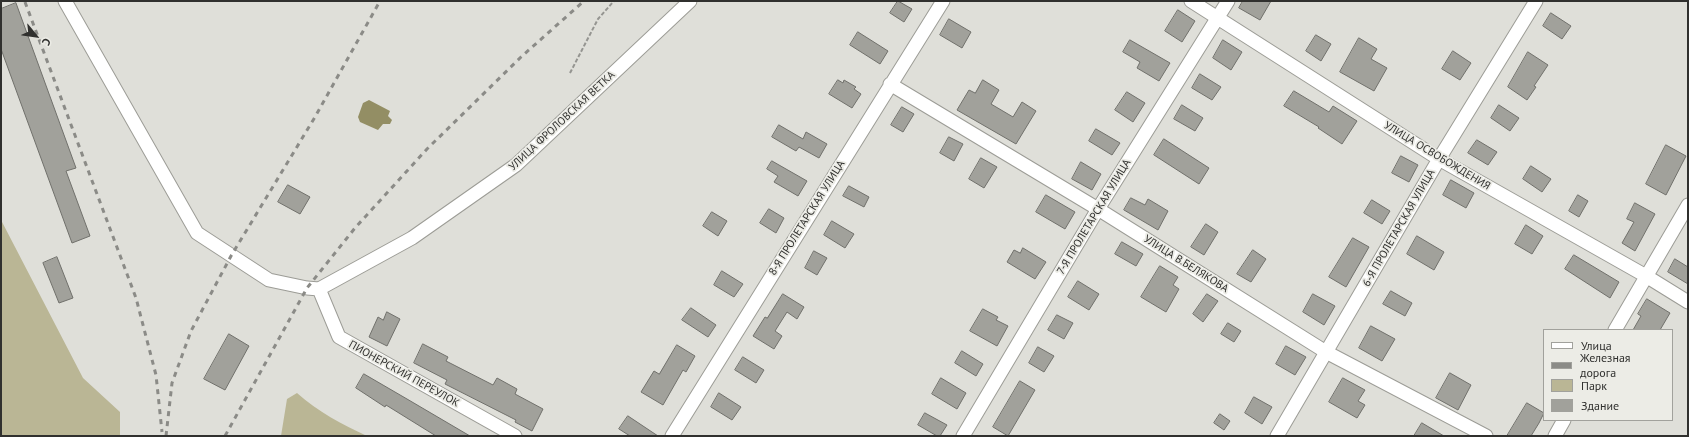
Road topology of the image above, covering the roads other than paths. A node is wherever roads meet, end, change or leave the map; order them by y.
1 (65, 1) edge
2 (690, 1) edge
3 (943, 1) edge
4 (1191, 1) edge
5 (1228, 1) edge
6 (1536, 1) edge
7 (1218, 18) junction
8 (890, 84) junction
9 (1439, 159) junction
10 (1688, 204) edge
11 (1098, 210) junction
12 (1646, 276) junction
13 (319, 289) junction
14 (1688, 302) edge
15 (1616, 329) edge
16 (1326, 352) junction
17 (1563, 421) edge
18 (515, 436) edge
19 (672, 436) edge
20 (963, 436) edge
21 (1277, 436) edge
22 (1486, 436) edge
23 (1555, 436) edge

1 - 13 street
2 - 13 street, УЛИЦА ФРОЛОВСКАЯ ВЕТКА
3 - 8 street, 8-Я ПРОЛЕТАРСКАЯ УЛИЦА
4 - 7 street, УЛИЦА ОСВОБОЖДЕНИЯ
5 - 7 street, 7-Я ПРОЛЕТАРСКАЯ УЛИЦА
6 - 9 street, 6-Я ПРОЛЕТАРСКАЯ УЛИЦА
7 - 9 street, УЛИЦА ОСВОБОЖДЕНИЯ
7 - 11 street, 7-Я ПРОЛЕТАРСКАЯ УЛИЦА
8 - 11 street, УЛИЦА В.БЕЛЯКОВА
8 - 19 street, 8-Я ПРОЛЕТАРСКАЯ УЛИЦА
9 - 12 street, УЛИЦА ОСВОБОЖДЕНИЯ
9 - 16 street, 6-Я ПРОЛЕТАРСКАЯ УЛИЦА
10 - 12 street
11 - 16 street, УЛИЦА В.БЕЛЯКОВА
11 - 20 street, 7-Я ПРОЛЕТАРСКАЯ УЛИЦА
12 - 14 street, УЛИЦА ОСВОБОЖДЕНИЯ
12 - 15 street
13 - 18 street, ПИОНЕРСКИЙ ПЕРЕУЛОК
16 - 21 street, 6-Я ПРОЛЕТАРСКАЯ УЛИЦА
16 - 22 street, УЛИЦА В.БЕЛЯКОВА
17 - 23 street

